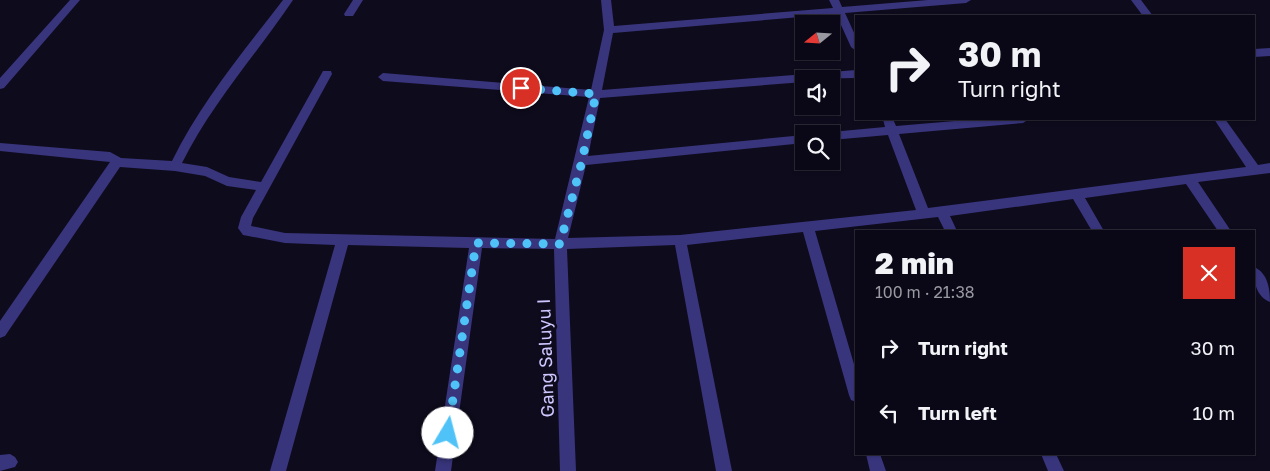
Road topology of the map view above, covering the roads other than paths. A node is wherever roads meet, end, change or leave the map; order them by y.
1 (75, 0) edge
2 (288, 0) edge
3 (358, 0) edge
4 (606, 0) edge
5 (834, 0) edge
6 (966, 0) edge
7 (1136, 0) edge
8 (839, 10) junction
9 (349, 14) dead end
10 (1147, 15) edge
11 (609, 30) junction
12 (855, 45) edge
13 (1270, 52) edge
14 (1255, 53) edge
15 (327, 74) dead end
16 (855, 74) edge
17 (383, 77) dead end
18 (0, 85) edge
19 (596, 94) junction
20 (888, 120) edge
21 (1011, 120) edge
22 (1220, 120) edge
23 (893, 130) junction
24 (840, 135) edge
25 (795, 140) edge
26 (0, 147) edge
27 (582, 161) junction
28 (119, 162) junction
29 (175, 166) junction
30 (1270, 168) edge
31 (1255, 170) junction
32 (1189, 179) junction
33 (265, 187) junction
34 (1077, 195) junction
35 (942, 212) junction
36 (924, 214) junction
37 (808, 227) junction
38 (950, 230) edge
39 (1097, 230) edge
40 (1224, 230) edge
41 (343, 239) junction
42 (680, 240) junction
43 (476, 243) junction
44 (560, 244) junction
45 (1255, 274) edge
46 (1270, 296) edge
47 (0, 332) edge
48 (855, 392) edge
49 (873, 455) edge
50 (1048, 455) edge
51 (278, 471) edge
52 (443, 471) edge
53 (568, 471) edge
54 (724, 471) edge
55 (878, 471) edge
56 (1056, 471) edge

1 - 18 street
2 - 29 street
3 - 9 street
4 - 11 street, Gang Saluyu I
5 - 8 street
6 - 8 street
7 - 10 street
8 - 11 street
8 - 12 street
11 - 19 street, Gang Saluyu I
13 - 14 street
15 - 33 street
16 - 19 street
17 - 19 street
19 - 27 street, Gang Saluyu I
20 - 23 street
21 - 23 street
22 - 31 street
23 - 24 street
23 - 36 street
25 - 27 street
26 - 28 street
27 - 44 street, Gang Saluyu I
28 - 29 street
28 - 47 street
29 - 33 street
30 - 31 street
31 - 32 street
32 - 34 street
32 - 40 street
33 - 41 street
34 - 35 street
34 - 39 street
35 - 36 street
35 - 38 street
36 - 37 street
37 - 42 street
37 - 48 street
41 - 43 street
41 - 51 street
42 - 44 street
42 - 54 street
43 - 44 street
43 - 52 street
44 - 53 street, Gang Saluyu I
45 - 46 street
49 - 55 street
50 - 56 street

